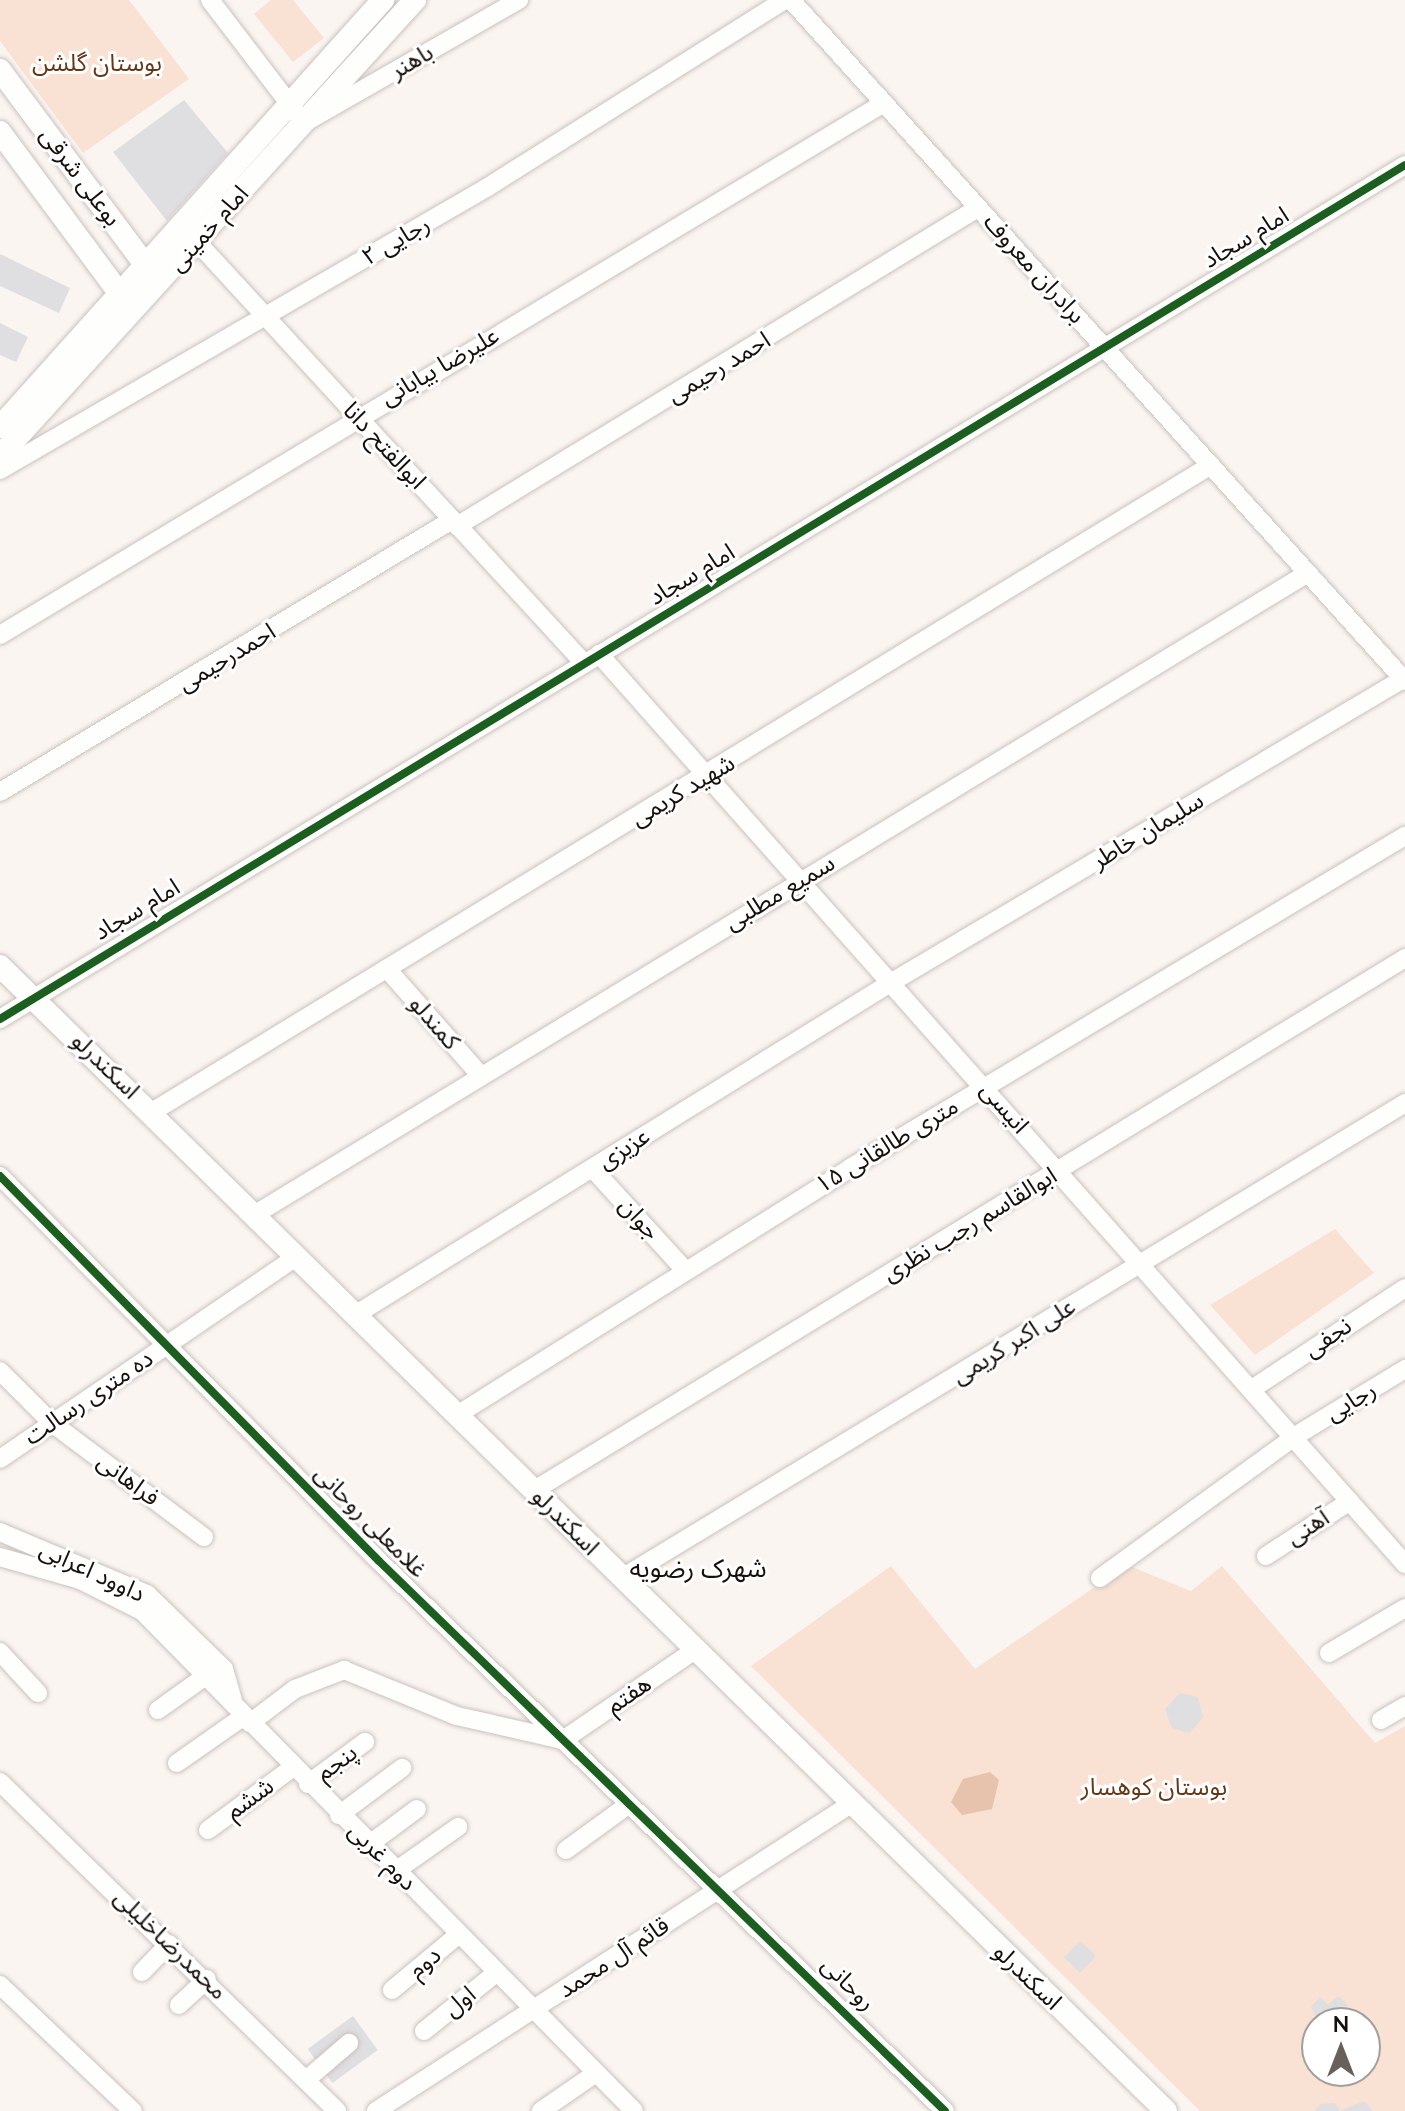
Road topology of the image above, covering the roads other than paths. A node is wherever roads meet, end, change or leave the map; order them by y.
1 (210, 0) edge
2 (384, 0) edge
3 (415, 0) edge
4 (519, 0) edge
5 (785, 0) edge
6 (791, 0) edge
7 (399, 18) junction
8 (0, 70) edge
9 (884, 103) junction
10 (296, 117) junction
11 (0, 132) edge
12 (1405, 165) edge
13 (978, 208) junction
14 (191, 235) junction
15 (154, 275) junction
16 (127, 302) junction
17 (266, 317) junction
18 (1105, 348) junction
19 (356, 415) junction
20 (0, 427) edge
21 (0, 456) edge
22 (1211, 465) junction
23 (0, 470) edge
24 (455, 523) junction
25 (1308, 573) junction
26 (0, 635) edge
27 (591, 659) junction
28 (1404, 680) edge
29 (708, 776) junction
30 (0, 792) edge
31 (1405, 836) edge
32 (801, 880) junction
33 (1405, 958) edge
34 (0, 966) edge
35 (388, 970) junction
36 (892, 982) junction
37 (33, 996) junction
38 (0, 1019) edge
39 (481, 1076) junction
40 (985, 1086) junction
41 (1405, 1103) edge
42 (152, 1112) junction
43 (593, 1169) junction
44 (1060, 1172) junction
45 (0, 1176) edge
46 (254, 1215) junction
47 (296, 1257) junction
48 (1141, 1264) junction
49 (684, 1269) junction
50 (1405, 1288) edge
51 (355, 1315) junction
52 (166, 1346) junction
53 (1405, 1369) edge
54 (0, 1371) edge
55 (1252, 1389) junction
56 (457, 1415) junction
57 (52, 1423) junction
58 (1297, 1435) junction
59 (0, 1459) edge
60 (533, 1491) junction
61 (1350, 1501) junction
62 (0, 1532) edge
63 (204, 1537) dead end
64 (1401, 1553) edge
65 (1266, 1556) dead end
66 (0, 1557) edge
67 (622, 1578) junction
68 (1100, 1578) dead end
69 (1405, 1608) edge
70 (695, 1650) junction
71 (0, 1652) edge
72 (1329, 1653) dead end
73 (207, 1675) junction
74 (38, 1693) dead end
75 (1405, 1706) edge
76 (158, 1710) dead end
77 (243, 1714) junction
78 (1381, 1720) dead end
79 (563, 1740) junction
80 (365, 1742) dead end
81 (177, 1763) dead end
82 (292, 1768) junction
83 (402, 1768) dead end
84 (0, 1782) edge
85 (308, 1784) junction
86 (851, 1804) junction
87 (628, 1805) junction
88 (417, 1809) dead end
89 (339, 1815) junction
90 (458, 1827) dead end
91 (208, 1830) dead end
92 (371, 1843) junction
93 (566, 1850) dead end
94 (397, 1870) junction
95 (720, 1889) junction
96 (458, 1935) junction
97 (169, 1944) junction
98 (142, 1972) dead end
99 (496, 1973) junction
100 (207, 1979) junction
101 (0, 1985) edge
102 (392, 1990) dead end
103 (179, 2005) dead end
104 (533, 2010) junction
105 (424, 2031) dead end
106 (349, 2043) dead end
107 (596, 2073) junction
108 (306, 2080) junction
109 (630, 2110) edge
110 (133, 2111) edge
111 (337, 2111) edge
112 (376, 2111) edge
113 (541, 2111) edge
114 (945, 2111) edge
115 (1166, 2111) edge

1 - 10 street
2 - 7 street
2 - 10 main road, امام خمینی
3 - 7 main road, امام خمینی
4 - 10 street, باهنر
5 - 17 street, رجایی ۲
6 - 9 street, برادران معروف
7 - 10 main road, امام خمینی
8 - 15 main road, بوعلی شرقی
9 - 13 street, برادران معروف
9 - 19 street, علیرضا بیابانی
10 - 14 main road, امام خمینی
11 - 16 main road, بوعلی شرقی
12 - 18 street, امام سجاد
13 - 18 street, برادران معروف
13 - 24 street, احمد رحیمی
14 - 15 main road, امام خمینی
14 - 17 street, ابوالفتح دانا
15 - 16 main road, امام خمینی
16 - 20 main road, امام خمینی
16 - 21 main road, امام خمینی
17 - 19 street, ابوالفتح دانا
17 - 23 street, رجایی ۲
18 - 22 street, برادران معروف
18 - 27 street, امام سجاد
19 - 24 street, ابوالفتح دانا
19 - 26 street, علیرضا بیابانی
22 - 25 street, برادران معروف
22 - 29 street, شهید کریمی
24 - 27 street, ابوالفتح دانا
24 - 30 street, احمدرحیمی
25 - 28 street, برادران معروف
25 - 32 street, سمیع مطلبی
27 - 29 street, انیسی
27 - 37 street, امام سجاد
28 - 36 street, سلیمان خاطر
29 - 32 street, انیسی
29 - 35 street, شهید کریمی
31 - 40 street, ۱۵ متری طالقانی
32 - 36 street, انیسی
32 - 39 street, سمیع مطلبی
33 - 44 street, ابوالقاسم رجب نظری
34 - 37 main road, اسکندرلو
35 - 39 street, کمندلو
35 - 42 street, شهید کریمی
36 - 40 street, انیسی
36 - 43 street, عزیزی
37 - 38 street, امام سجاد
37 - 42 main road, اسکندرلو
39 - 46 street, سمیع مطلبی
40 - 44 street, انیسی
40 - 49 street, ۱۵ متری طالقانی
41 - 48 street, علی اکبر کریمی
42 - 46 main road, اسکندرلو
43 - 49 street, جوان
43 - 51 street, عزیزی
44 - 48 street, انیسی
44 - 60 street, ابوالقاسم رجب نظری
45 - 52 street, غلامعلی روحانی
46 - 47 main road, اسکندرلو
47 - 51 main road, اسکندرلو
47 - 52 street, ده متری رسالت
48 - 55 street, انیسی
48 - 67 street, علی اکبر کریمی
49 - 56 street, ۱۵ متری طالقانی
50 - 55 street, نجفی
51 - 56 main road, اسکندرلو
52 - 57 street, ده متری رسالت
52 - 79 street, غلامعلی روحانی
53 - 58 street, رجایی
54 - 57 street, فراهانی
55 - 58 street, انیسی
56 - 60 main road, اسکندرلو
57 - 59 street, ده متری رسالت
57 - 63 street, فراهانی
58 - 61 street, انیسی
58 - 68 street, رجایی
60 - 67 main road, اسکندرلو
61 - 64 street, انیسی
61 - 65 street, آهنی
62 - 77 street, داوود اعرابی
66 - 73 street, داوود اعرابی
67 - 70 main road, اسکندرلو
69 - 72 street
70 - 79 street, هفتم
70 - 86 main road, اسکندرلو
71 - 74 street
73 - 76 street
73 - 77 street, داوود اعرابی
75 - 78 street
77 - 79 street
77 - 81 street
77 - 82 street, دوم غربی
79 - 87 street, غلامعلی روحانی
80 - 85 street, پنجم
82 - 85 street, دوم غربی
82 - 91 street, ششم
83 - 89 street
84 - 97 street, محمدرضاخلیلی
85 - 89 street, دوم غربی
86 - 95 street, قائم آل محمد
86 - 115 main road, اسکندرلو
87 - 93 street
87 - 95 street, غلامعلی روحانی
88 - 92 street
89 - 92 street, دوم غربی
90 - 94 street
92 - 94 street, دوم غربی
94 - 96 street, دوم غربی
95 - 104 street, قائم آل محمد
95 - 114 street, روحانی
96 - 99 street, دوم غربی
96 - 102 street, دوم
97 - 98 street
97 - 100 street, محمدرضاخلیلی
99 - 104 street, دوم غربی
99 - 105 street, اول
100 - 103 street
100 - 108 street, محمدرضاخلیلی
101 - 110 street
104 - 107 street, دوم غربی
104 - 112 street, قائم آل محمد
106 - 108 street
107 - 109 street, دوم غربی
107 - 113 street
108 - 111 street, محمدرضاخلیلی

